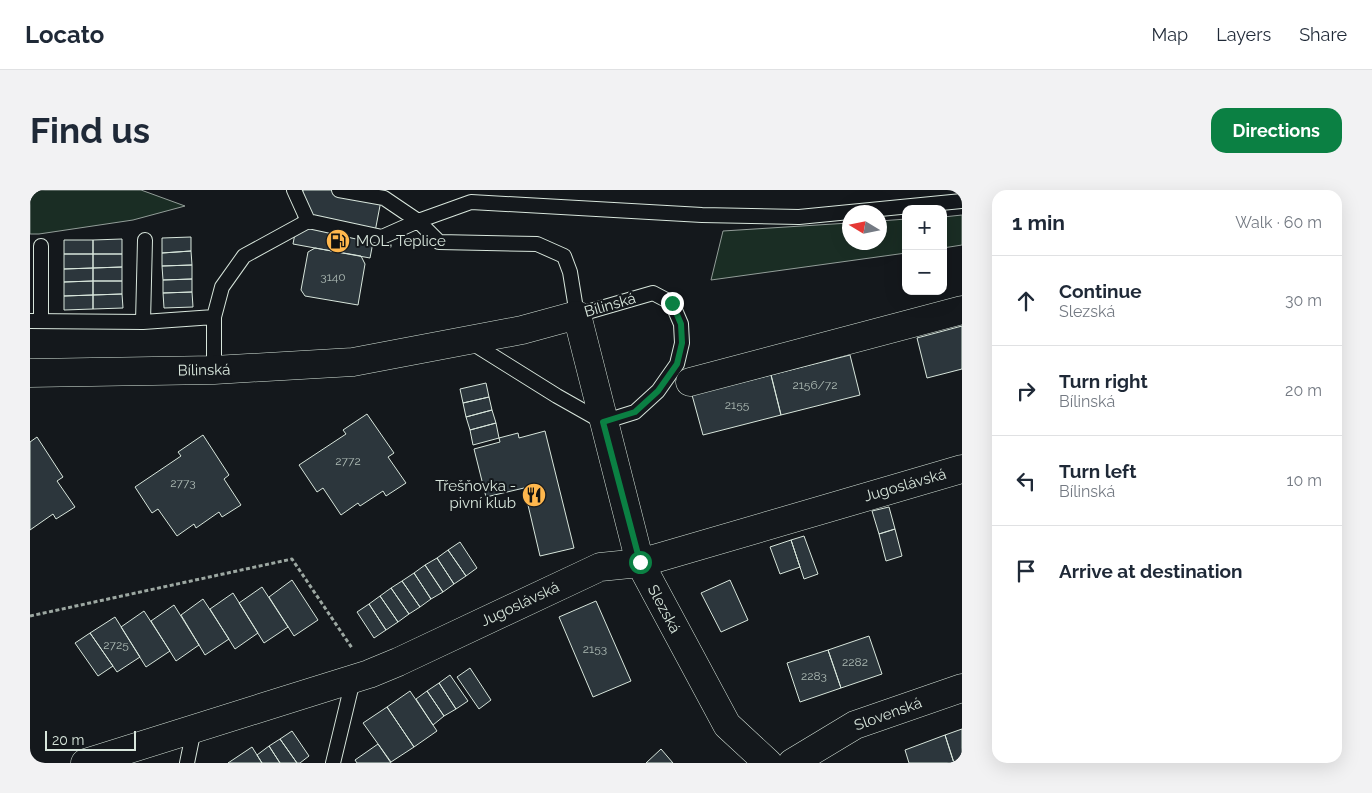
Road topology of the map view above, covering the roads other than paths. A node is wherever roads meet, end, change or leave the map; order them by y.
1 (294, 190) edge
2 (339, 190) edge
3 (962, 201) edge
4 (308, 221) junction
5 (418, 221) junction
6 (145, 240) dead end
7 (41, 246) dead end
8 (962, 310) edge
9 (577, 315) junction
10 (214, 317) junction
11 (36, 321) edge
12 (143, 322) junction
13 (466, 339) junction
14 (214, 370) junction
15 (30, 373) edge
16 (690, 382) dead end
17 (603, 422) junction
18 (962, 469) edge
19 (640, 562) junction
20 (361, 677) junction
21 (962, 688) edge
22 (194, 729) junction
23 (85, 763) edge
24 (187, 763) edge
25 (333, 763) edge
26 (768, 763) edge
27 (792, 763) edge

1 - 4 lane
2 - 5 lane
3 - 5 lane
4 - 5 lane
4 - 10 lane
5 - 9 lane
6 - 12 lane
7 - 11 lane
8 - 16 street
9 - 13 street, Bílinská
9 - 17 street, Slezská
9 - 17 lane, Bílinská
10 - 12 lane
10 - 14 lane
11 - 12 lane
13 - 14 street, Bílinská
13 - 17 lane
14 - 15 street, Bílinská
17 - 19 street, Slezská
18 - 19 street, Jugoslávská
19 - 20 street, Jugoslávská
19 - 26 street, Slezská
20 - 22 street, Jugoslávská
20 - 25 lane
21 - 27 street, Slovenská
22 - 23 street, Jugoslávská
22 - 24 lane

